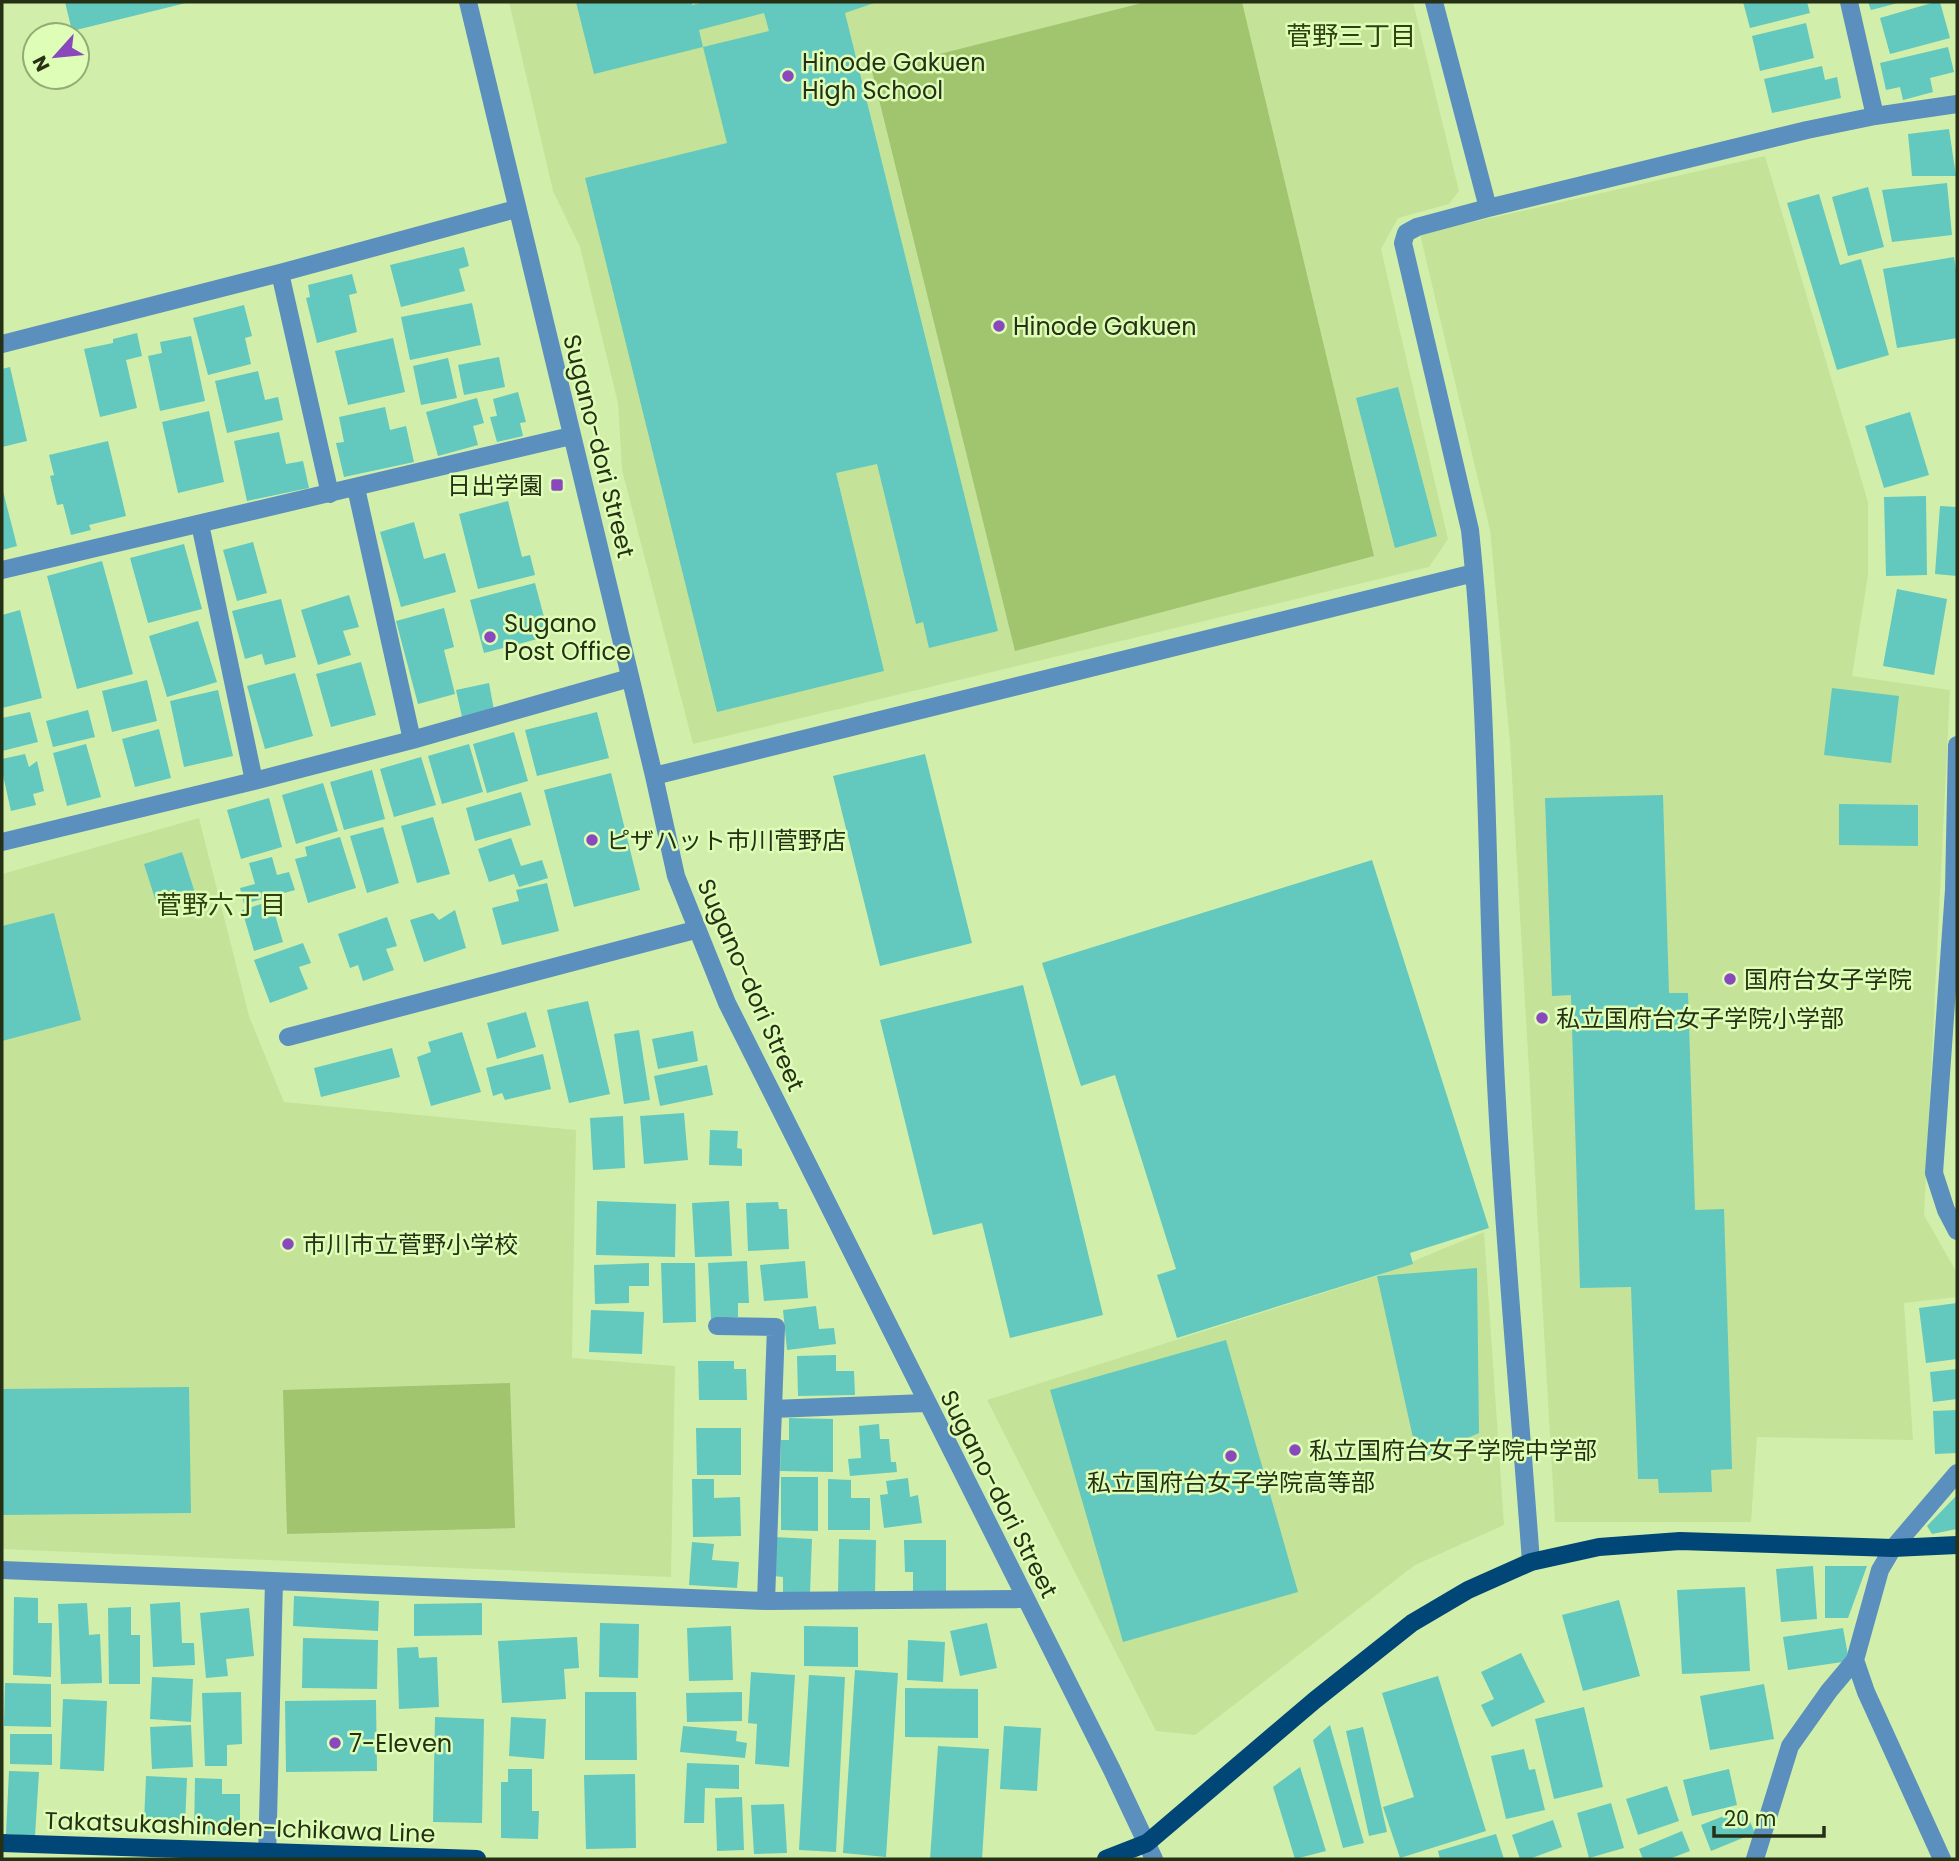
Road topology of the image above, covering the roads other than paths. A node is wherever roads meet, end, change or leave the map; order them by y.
1 (468, 2) edge
2 (1434, 2) edge
3 (1849, 2) edge
4 (1957, 104) edge
5 (1875, 116) junction
6 (1488, 208) junction
7 (516, 209) junction
8 (280, 273) junction
9 (2, 344) edge
10 (571, 436) junction
11 (356, 488) junction
12 (330, 494) junction
13 (200, 524) junction
14 (2, 570) edge
15 (1474, 573) junction
16 (630, 678) junction
17 (412, 740) junction
18 (1957, 745) edge
19 (654, 776) junction
20 (254, 781) junction
21 (2, 842) edge
22 (1955, 889) edge
23 (695, 930) junction
24 (288, 1037) dead end
25 (1957, 1231) edge
26 (717, 1326) dead end
27 (925, 1403) junction
28 (773, 1409) junction
29 (1957, 1473) edge
30 (1957, 1545) edge
31 (1894, 1548) junction
32 (1531, 1562) junction
33 (2, 1570) edge
34 (274, 1581) junction
35 (1024, 1599) junction
36 (766, 1601) junction
37 (1855, 1660) junction
38 (2, 1843) edge
39 (1149, 1854) edge
40 (268, 1856) edge
41 (477, 1859) edge
42 (1106, 1859) edge
43 (1755, 1859) edge
44 (1942, 1859) edge

1 - 7 street, Sugano-dori Street
2 - 6 street
3 - 5 street
4 - 5 street
5 - 6 street
6 - 15 street
7 - 8 street
7 - 10 street, Sugano-dori Street
8 - 9 street
8 - 12 street
10 - 11 street
10 - 16 street, Sugano-dori Street
11 - 12 street
11 - 17 street
12 - 13 street
13 - 14 street
13 - 20 street
15 - 19 street
15 - 32 street
16 - 17 street
16 - 19 street, Sugano-dori Street
17 - 20 street
18 - 22 street
19 - 23 street, Sugano-dori Street
20 - 21 street
22 - 25 street
23 - 24 street
23 - 27 street, Sugano-dori Street
26 - 28 street
27 - 28 street
27 - 35 street, Sugano-dori Street
28 - 36 street
29 - 31 street
30 - 31 main road
31 - 32 main road
31 - 37 street
32 - 39 main road
33 - 34 street
34 - 36 street
34 - 40 street
35 - 36 street
35 - 39 street, Sugano-dori Street
37 - 43 street
37 - 44 street
38 - 40 main road, Takatsukashinden-Ichikawa Line
39 - 42 main road
40 - 41 main road, Takatsukashinden-Ichikawa Line

